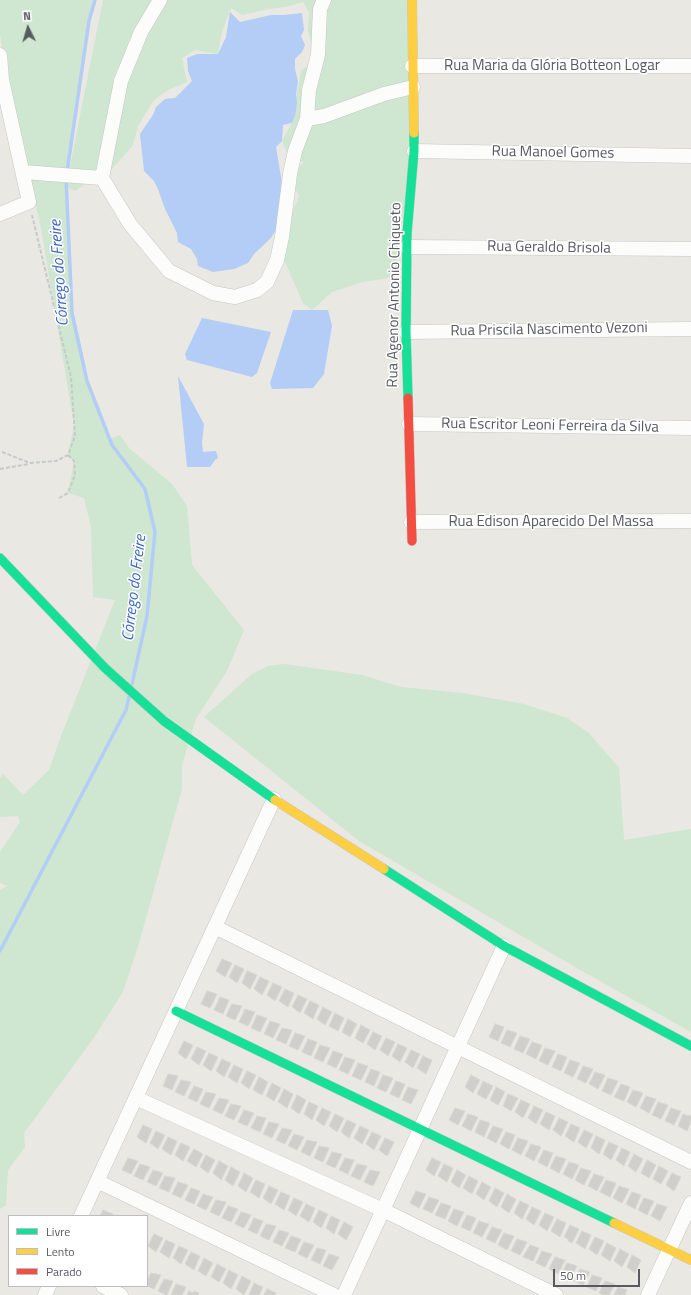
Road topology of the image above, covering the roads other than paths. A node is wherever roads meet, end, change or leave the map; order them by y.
1 (160, 0) edge
2 (324, 0) edge
3 (412, 0) edge
4 (0, 55) edge
5 (412, 66) junction
6 (691, 66) edge
7 (413, 87) junction
8 (307, 119) junction
9 (414, 151) junction
10 (691, 156) edge
11 (23, 172) junction
12 (102, 178) junction
13 (0, 214) edge
14 (407, 247) junction
15 (691, 249) edge
16 (691, 329) edge
17 (406, 332) junction
18 (409, 424) junction
19 (691, 428) edge
20 (691, 521) edge
21 (412, 522) junction
22 (412, 542) dead end
23 (0, 558) edge
24 (274, 798) junction
25 (215, 927) junction
26 (504, 946) junction
27 (176, 1011) junction
28 (458, 1046) junction
29 (691, 1046) edge
30 (136, 1098) junction
31 (420, 1128) junction
32 (691, 1162) edge
33 (97, 1181) junction
34 (691, 1203) edge
35 (383, 1210) junction
36 (81, 1215) edge
37 (669, 1249) junction
38 (691, 1260) edge
39 (105, 1287) edge
40 (121, 1295) edge
41 (334, 1295) edge
42 (344, 1295) edge
43 (556, 1295) edge
44 (648, 1295) edge

1 - 12 street
2 - 8 street
3 - 5 street, Rua Agenor Antonio Chiqueto
4 - 11 street
5 - 6 street, Rua Maria da Glória Botteon Logar
5 - 7 street, Rua Agenor Antonio Chiqueto
7 - 8 street
7 - 9 street, Rua Agenor Antonio Chiqueto
8 - 12 street
9 - 10 street, Rua Manoel Gomes
9 - 14 street, Rua Agenor Antonio Chiqueto
11 - 12 street
11 - 13 street
14 - 15 street, Rua Geraldo Brisola
14 - 17 street, Rua Agenor Antonio Chiqueto
16 - 17 street, Rua Priscila Nascimento Vezoni
17 - 18 street, Rua Agenor Antonio Chiqueto
18 - 19 street, Rua Escritor Leoni Ferreira da Silva
18 - 21 street, Rua Agenor Antonio Chiqueto
20 - 21 street, Rua Edison Aparecido Del Massa
21 - 22 street, Rua Agenor Antonio Chiqueto
23 - 24 street
24 - 25 street
24 - 26 street
25 - 27 street
25 - 28 street
26 - 28 street
26 - 29 street
27 - 30 street
27 - 31 street
28 - 31 street
28 - 32 street
30 - 33 street
30 - 35 street
31 - 35 street
31 - 37 street
33 - 36 street
33 - 41 street
34 - 37 street
35 - 42 street
35 - 43 street
37 - 38 street
37 - 44 street
39 - 40 street

